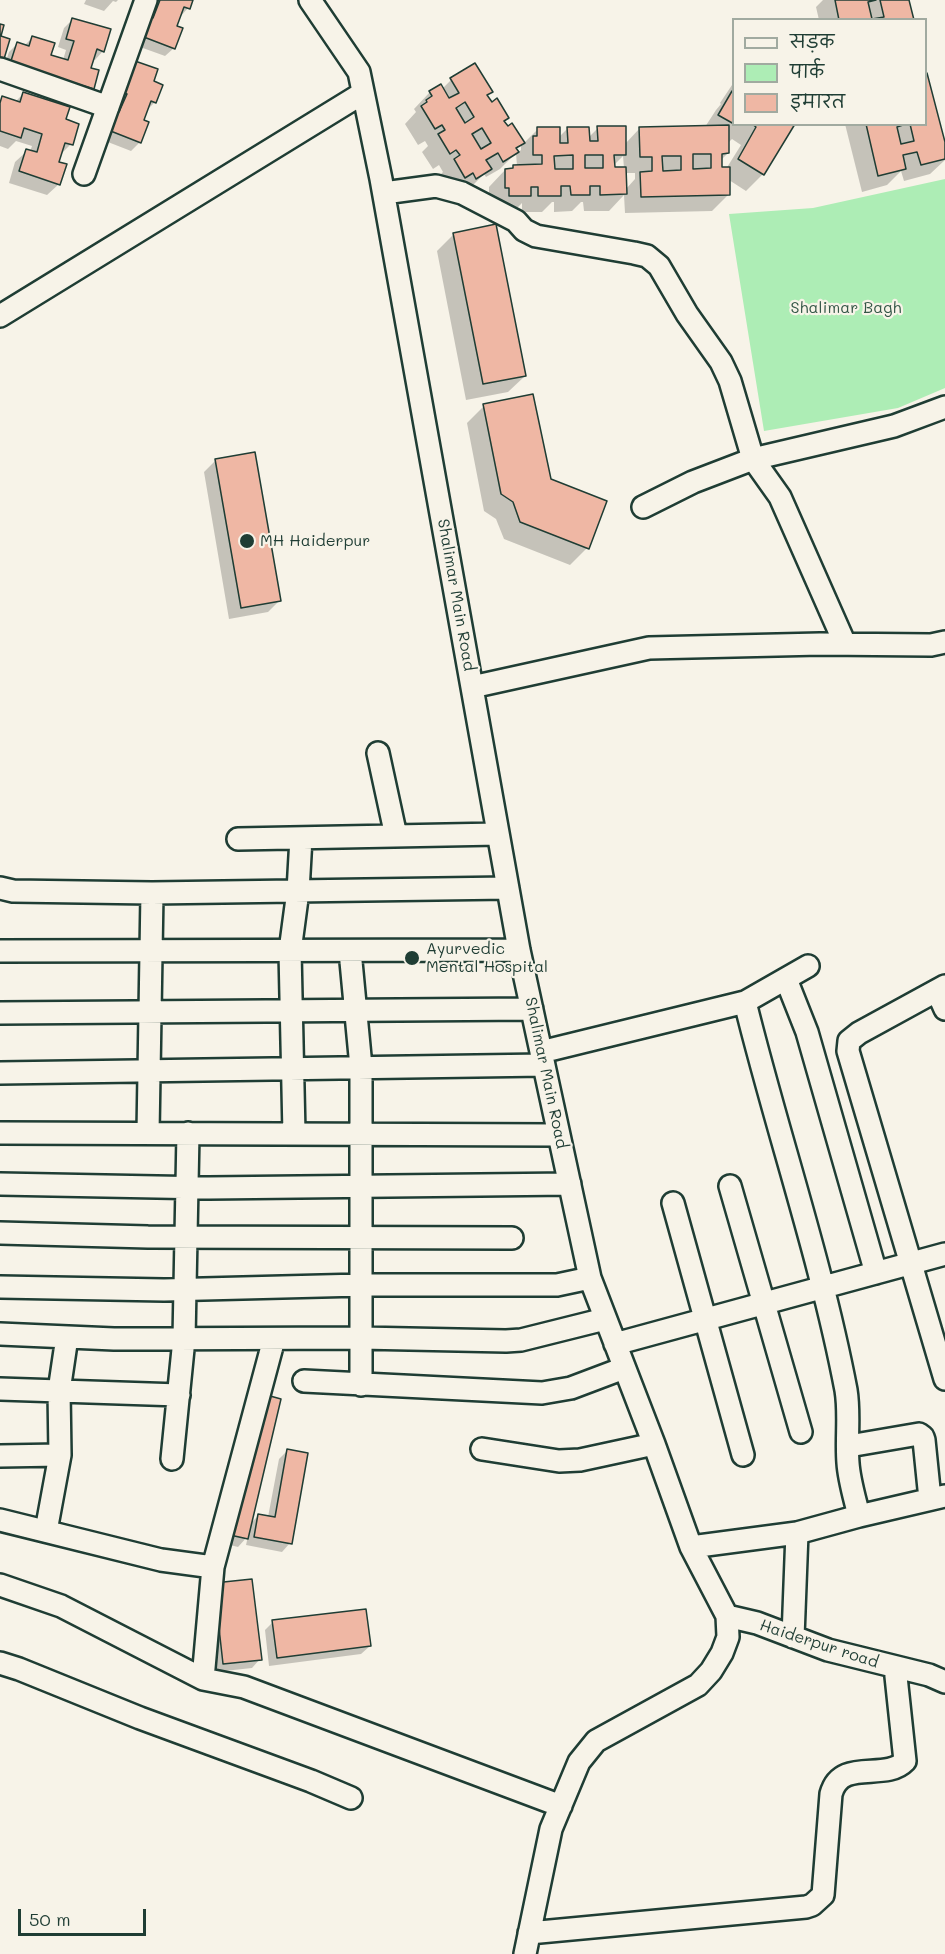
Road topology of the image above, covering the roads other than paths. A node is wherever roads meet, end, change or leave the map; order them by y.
1 (146, 0) edge
2 (310, 0) edge
3 (0, 69) edge
4 (363, 93) junction
5 (108, 107) junction
6 (84, 174) dead end
7 (384, 194) junction
8 (0, 316) edge
9 (945, 407) edge
10 (753, 459) junction
11 (643, 507) dead end
12 (945, 642) edge
13 (845, 644) junction
14 (472, 687) junction
15 (378, 753) dead end
16 (498, 834) junction
17 (396, 836) junction
18 (301, 838) junction
19 (238, 839) dead end
20 (0, 888) edge
21 (508, 888) junction
22 (298, 891) junction
23 (152, 893) junction
24 (519, 950) junction
25 (0, 951) edge
26 (290, 951) junction
27 (350, 951) junction
28 (151, 952) junction
29 (808, 966) dead end
30 (786, 979) junction
31 (942, 995) edge
32 (745, 1002) junction
33 (532, 1009) junction
34 (291, 1011) junction
35 (356, 1011) junction
36 (150, 1012) junction
37 (0, 1013) edge
38 (543, 1059) junction
39 (361, 1067) junction
40 (292, 1068) junction
41 (149, 1070) junction
42 (0, 1073) edge
43 (0, 1133) edge
44 (148, 1133) junction
45 (188, 1133) junction
46 (294, 1134) junction
47 (361, 1134) junction
48 (559, 1135) junction
49 (0, 1184) edge
50 (570, 1184) junction
51 (361, 1186) junction
52 (730, 1186) dead end
53 (187, 1187) junction
54 (673, 1203) dead end
55 (0, 1233) edge
56 (186, 1237) junction
57 (360, 1238) junction
58 (512, 1238) dead end
59 (945, 1254) edge
60 (911, 1263) junction
61 (876, 1272) junction
62 (590, 1278) junction
63 (361, 1285) junction
64 (0, 1287) edge
65 (824, 1287) junction
66 (185, 1290) junction
67 (764, 1303) junction
68 (605, 1318) junction
69 (705, 1319) junction
70 (0, 1334) edge
71 (66, 1337) junction
72 (361, 1338) junction
73 (184, 1339) junction
74 (274, 1339) junction
75 (615, 1344) junction
76 (624, 1368) junction
77 (945, 1379) edge
78 (304, 1382) dead end
79 (360, 1385) junction
80 (0, 1389) edge
81 (59, 1391) junction
82 (179, 1395) junction
83 (801, 1431) dead end
84 (654, 1444) junction
85 (849, 1446) junction
86 (482, 1449) dead end
87 (60, 1455) junction
88 (743, 1455) dead end
89 (0, 1456) edge
90 (172, 1459) dead end
91 (938, 1498) edge
92 (859, 1516) junction
93 (0, 1520) edge
94 (46, 1531) junction
95 (797, 1533) junction
96 (691, 1547) junction
97 (213, 1567) junction
98 (0, 1585) edge
99 (727, 1616) junction
100 (793, 1636) junction
101 (0, 1663) edge
102 (895, 1667) junction
103 (203, 1679) junction
104 (945, 1682) edge
105 (351, 1798) dead end
106 (561, 1806) junction
107 (529, 1933) junction
108 (525, 1954) edge

1 - 5 street
2 - 4 street, Shalimar Main Road
3 - 5 street
4 - 7 street, Shalimar Main Road
4 - 8 street
5 - 6 street
7 - 10 street
7 - 14 street, Shalimar Main Road
9 - 10 street
10 - 11 street
10 - 13 street
12 - 13 street
13 - 14 street
14 - 16 street, Shalimar Main Road
15 - 17 street
16 - 17 street
16 - 21 street, Shalimar Main Road
17 - 18 street
18 - 19 street
18 - 22 street
20 - 23 street
21 - 22 street
21 - 24 street, Shalimar Main Road
22 - 23 street
22 - 26 street
23 - 28 street
24 - 27 street
24 - 33 street, Shalimar Main Road
25 - 28 street
26 - 27 street
26 - 28 street
26 - 34 street
27 - 35 street
28 - 36 street
29 - 30 street
30 - 32 street
30 - 61 street
31 - 60 street
32 - 38 street
32 - 65 street
33 - 35 street
33 - 38 street, Shalimar Main Road
34 - 35 street
34 - 36 street
34 - 40 street
35 - 39 street
36 - 37 street
36 - 41 street
38 - 39 street
38 - 48 street, Shalimar Main Road
39 - 40 street
39 - 47 street
40 - 41 street
40 - 46 street
41 - 42 street
41 - 44 street
43 - 44 street
44 - 45 street
45 - 46 street
45 - 53 street
46 - 47 street
47 - 48 street
47 - 51 street
48 - 50 street, Shalimar Main Road
49 - 53 street
50 - 51 street
50 - 62 street, Shalimar Main Road
51 - 53 street
51 - 57 street
52 - 67 street
53 - 56 street
54 - 69 street
55 - 56 street
56 - 57 street
56 - 66 street
57 - 58 street
57 - 63 street
59 - 60 street
60 - 61 street
60 - 77 street
61 - 65 street
62 - 63 street
62 - 68 street, Shalimar Main Road
63 - 66 street
63 - 72 street
64 - 66 street
65 - 67 street
65 - 85 street
66 - 73 street
67 - 69 street
67 - 83 street
68 - 72 street
68 - 75 street, Shalimar Main Road
69 - 75 street
69 - 88 street
70 - 71 street
71 - 73 street
71 - 81 street
72 - 74 street
72 - 79 street
73 - 74 street
73 - 82 street
74 - 97 street
75 - 76 street, Shalimar Main Road
76 - 79 street
76 - 84 street, Shalimar Main Road
78 - 79 street
80 - 81 street
81 - 82 street
81 - 87 street
82 - 90 street
84 - 86 street
84 - 96 street, Shalimar Main Road
85 - 91 street
85 - 92 street
87 - 89 street
87 - 94 street
91 - 92 street
92 - 95 street
93 - 94 street
94 - 97 street
95 - 96 street
95 - 100 street
96 - 99 street, Shalimar Main Road
97 - 103 street
98 - 103 street
99 - 100 street, Haiderpur road
99 - 106 street
100 - 102 street, Haiderpur road
101 - 105 street
102 - 104 street, Haiderpur road
102 - 107 street
103 - 106 street
106 - 107 street
107 - 108 street

